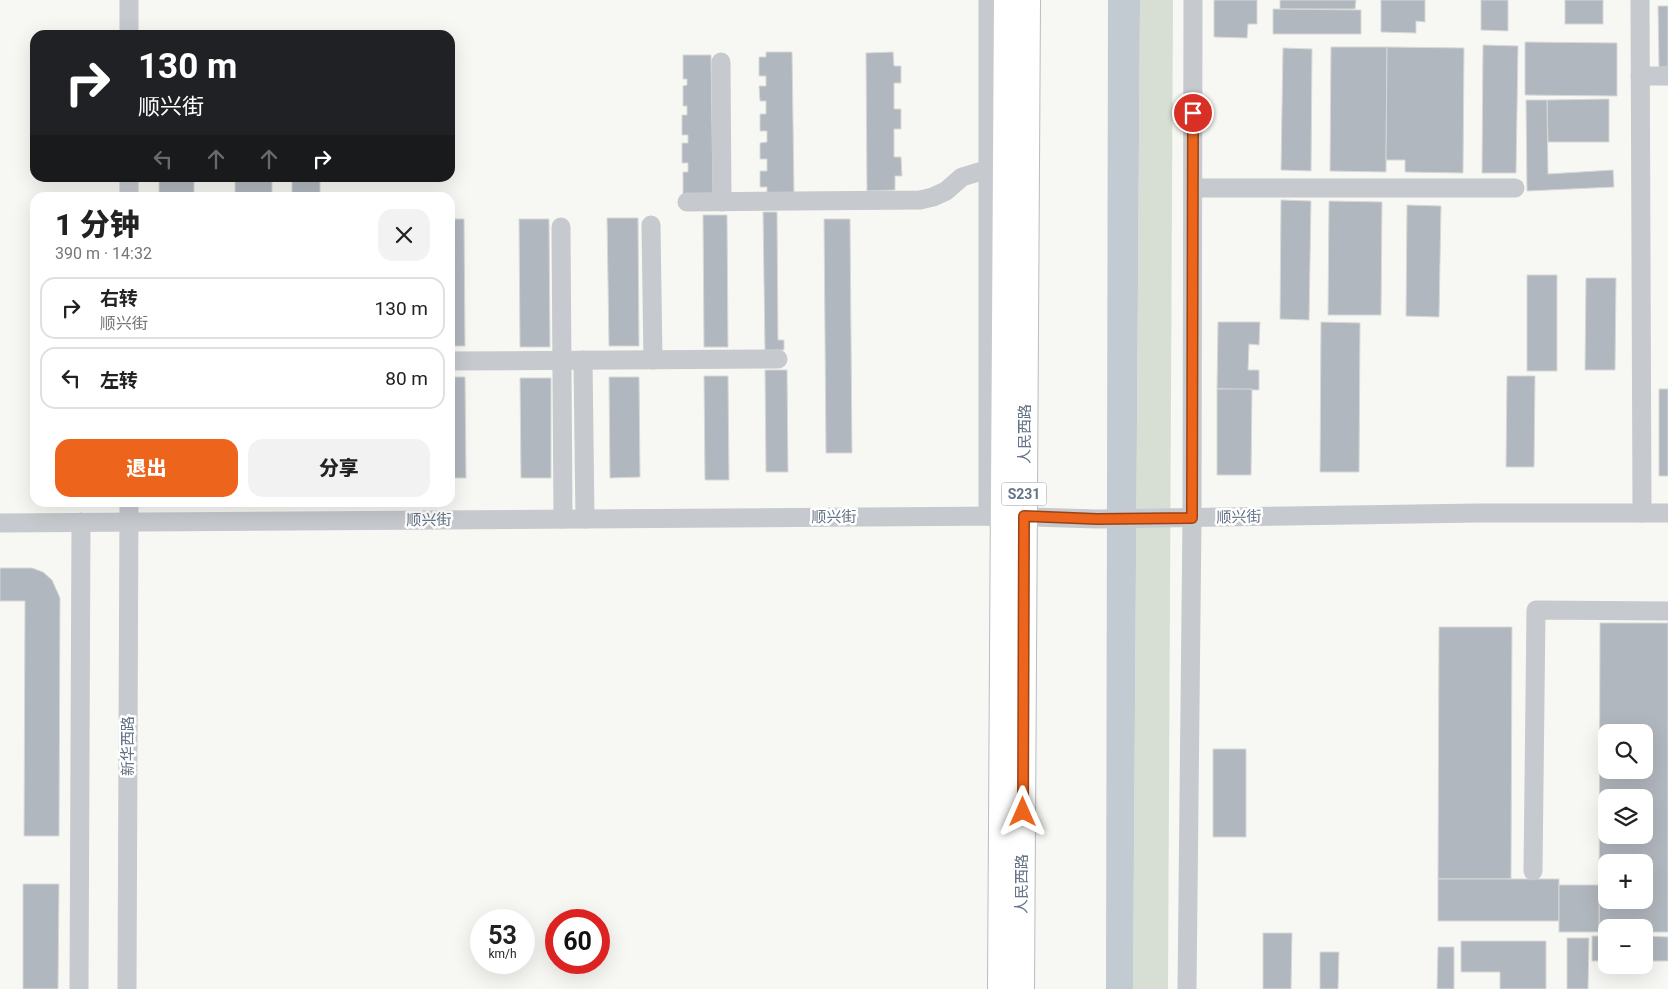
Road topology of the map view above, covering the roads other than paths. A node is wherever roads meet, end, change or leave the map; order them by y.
1 (129, 0) edge
2 (988, 0) edge
3 (1006, 0) edge
4 (1028, 0) edge
5 (1193, 0) edge
6 (1640, 0) edge
7 (129, 30) edge
8 (720, 62) dead end
9 (1640, 76) junction
10 (1668, 76) edge
11 (997, 171) junction
12 (1193, 188) junction
13 (1515, 188) dead end
14 (687, 202) dead end
15 (722, 202) junction
16 (652, 225) dead end
17 (561, 227) dead end
18 (778, 359) dead end
19 (583, 360) junction
20 (653, 360) junction
21 (455, 361) edge
22 (562, 361) junction
23 (129, 507) edge
24 (1642, 513) junction
25 (1668, 513) edge
26 (1005, 516) junction
27 (1192, 518) junction
28 (563, 519) junction
29 (584, 519) junction
30 (81, 522) junction
31 (129, 522) junction
32 (0, 523) edge
33 (1668, 611) edge
34 (1533, 871) dead end
35 (79, 989) edge
36 (127, 989) edge
37 (1000, 989) edge
38 (1022, 989) edge
39 (1188, 989) edge

1 - 7 street
2 - 11 street
3 - 11 main road, 人民西路 / S231
4 - 26 main road, 人民西路 / S231
5 - 12 street
6 - 9 street
8 - 15 street
9 - 10 street
9 - 24 street
11 - 15 street
11 - 26 main road, 人民西路 / S231
12 - 13 street
12 - 27 street
14 - 15 street
16 - 20 street
17 - 22 street
18 - 20 street
19 - 20 street
19 - 22 street
19 - 29 street
21 - 22 street
22 - 28 street
23 - 31 street, 新华西路
24 - 25 street, 顺兴街
24 - 27 street, 顺兴街
26 - 27 street, 顺兴街
26 - 29 street, 顺兴街
26 - 37 main road, 人民西路 / S231
26 - 38 main road, 人民西路 / S231
27 - 39 street
28 - 29 street, 顺兴街
28 - 31 street, 顺兴街
30 - 31 street, 顺兴街
30 - 32 street, 顺兴街
30 - 35 street
31 - 36 street, 新华西路
33 - 34 street

